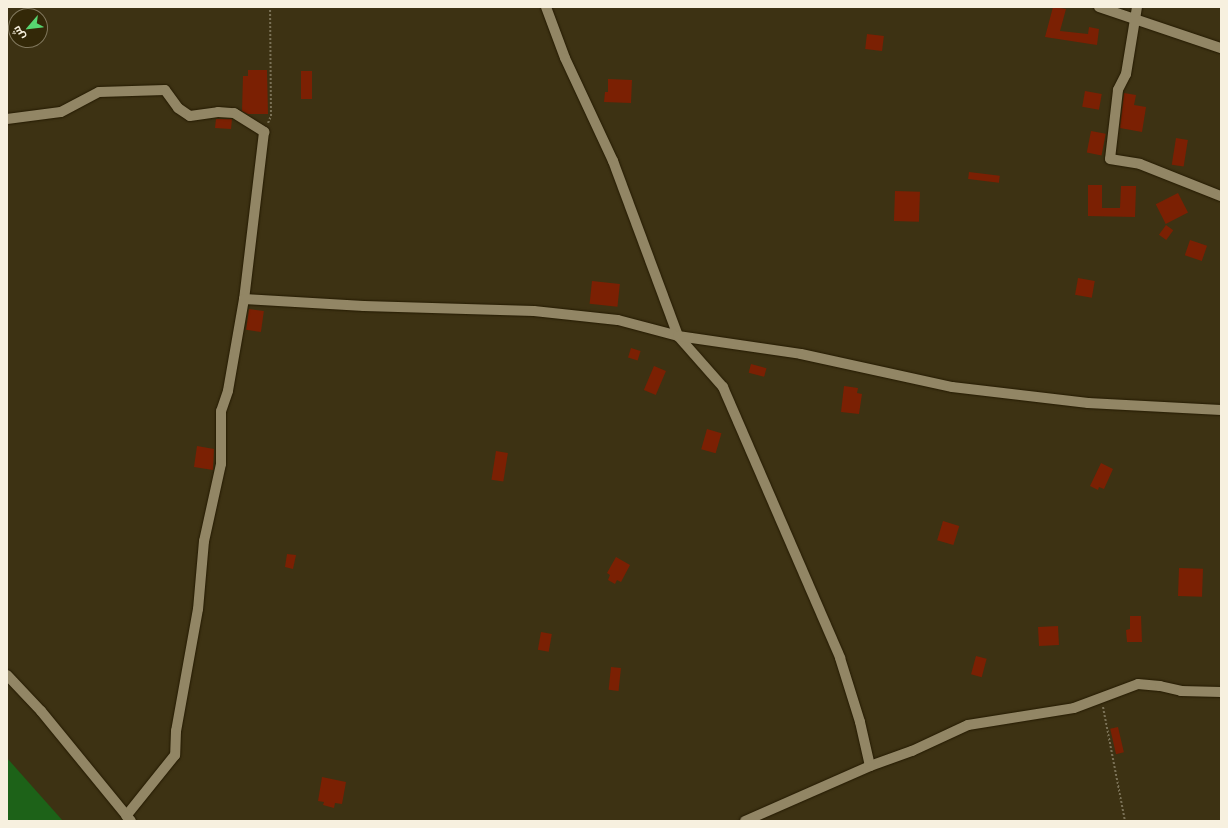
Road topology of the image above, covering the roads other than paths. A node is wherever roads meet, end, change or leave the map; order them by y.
1 (546, 7) edge
2 (1099, 7) edge
3 (1137, 7) edge
4 (1135, 19) junction
5 (1221, 48) edge
6 (7, 119) edge
7 (1221, 196) edge
8 (244, 299) junction
9 (678, 336) junction
10 (1221, 410) edge
11 (7, 675) edge
12 (1221, 692) edge
13 (870, 766) junction
14 (128, 818) edge
15 (745, 821) edge

1 - 9 street
2 - 4 street
3 - 4 street
4 - 5 street
4 - 7 street
6 - 8 street
8 - 9 street
8 - 14 street
9 - 10 street
9 - 13 street
11 - 14 street
12 - 13 street
13 - 15 street

